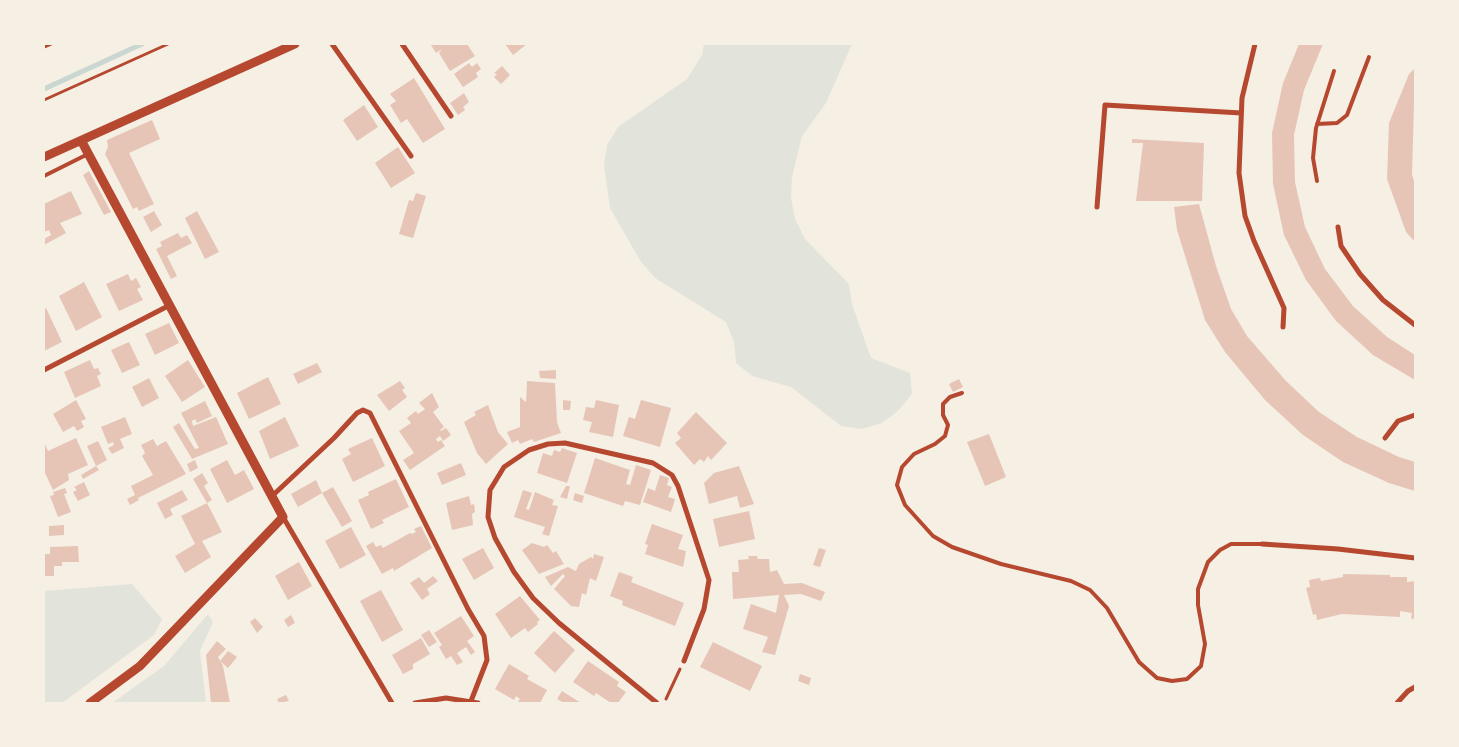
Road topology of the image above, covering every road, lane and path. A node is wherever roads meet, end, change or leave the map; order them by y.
1 (51, 44) edge
2 (168, 44) edge
3 (295, 44) edge
4 (332, 44) edge
5 (402, 44) edge
6 (1255, 44) edge
7 (44, 47) edge
8 (1369, 57) dead end
9 (1334, 71) dead end
10 (44, 100) edge
11 (1241, 113) junction
12 (451, 116) dead end
13 (1317, 124) junction
14 (82, 142) junction
15 (88, 154) junction
16 (410, 156) dead end
17 (44, 157) edge
18 (44, 176) edge
19 (1318, 181) dead end
20 (1097, 207) dead end
21 (1338, 228) dead end
22 (170, 305) junction
23 (1415, 325) edge
24 (1283, 327) dead end
25 (44, 370) edge
26 (962, 393) dead end
27 (1415, 415) edge
28 (1385, 438) dead end
29 (271, 497) junction
30 (283, 517) junction
31 (1262, 544) joint
32 (1415, 558) edge
33 (684, 661) joint
34 (1415, 687) edge
35 (471, 702) junction
36 (90, 703) edge
37 (392, 703) edge
38 (415, 703) edge
39 (478, 703) edge
40 (657, 703) edge
41 (664, 703) edge
42 (1397, 703) edge

1 - 7 path
2 - 10 path
3 - 14 street
4 - 16 street
5 - 12 street
6 - 11 street
8 - 13 lane
9 - 13 lane
11 - 20 street
11 - 24 street
13 - 19 lane
14 - 15 street
14 - 17 street
15 - 18 lane
15 - 22 street
21 - 23 street
22 - 25 street
22 - 29 street
26 - 31 lane
27 - 28 street
29 - 30 street
29 - 35 street
30 - 36 street
30 - 37 street
31 - 32 street
33 - 40 street
33 - 41 path
34 - 42 street
35 - 38 street
35 - 39 street

